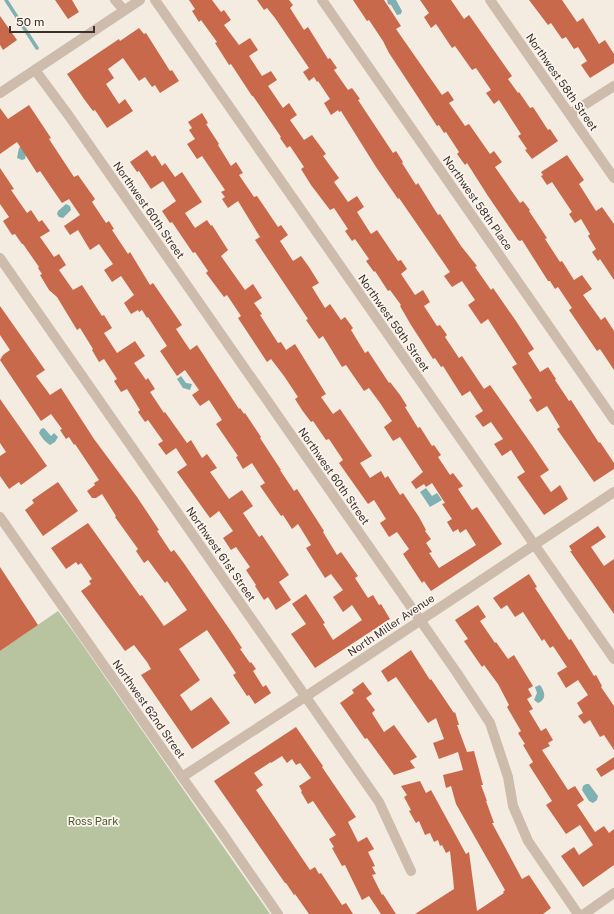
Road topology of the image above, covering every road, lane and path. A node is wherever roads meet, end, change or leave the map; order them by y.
1 (115, 0) edge
2 (140, 0) edge
3 (155, 0) edge
4 (322, 0) edge
5 (490, 0) edge
6 (124, 10) junction
7 (35, 70) junction
8 (614, 86) edge
9 (0, 93) edge
10 (570, 114) junction
11 (614, 178) edge
12 (0, 258) edge
13 (614, 420) edge
14 (614, 492) edge
15 (0, 517) edge
16 (534, 545) junction
17 (420, 620) junction
18 (614, 659) edge
19 (305, 697) junction
20 (182, 778) junction
21 (411, 871) dead end
22 (614, 893) edge
23 (278, 914) edge
24 (578, 914) edge
25 (584, 914) edge

1 - 6 street
2 - 6 street
3 - 16 street, Northwest 59th Street
4 - 13 street, Northwest 58th Place
5 - 10 street, Northwest 58th Street
6 - 7 street
7 - 9 street
7 - 17 street, Northwest 60th Street
8 - 10 street
10 - 11 street, Northwest 58th Street
12 - 19 street, Northwest 61st Street
14 - 16 street, North Miller Avenue
15 - 20 street, Northwest 62nd Street
16 - 17 street, North Miller Avenue
16 - 18 street, Northwest 59th Street
17 - 19 street, North Miller Avenue
17 - 24 street, Northwest 60th Street
19 - 20 street, North Miller Avenue
19 - 21 street, Northwest 61st Street
20 - 23 street, Northwest 62nd Street
22 - 25 street

